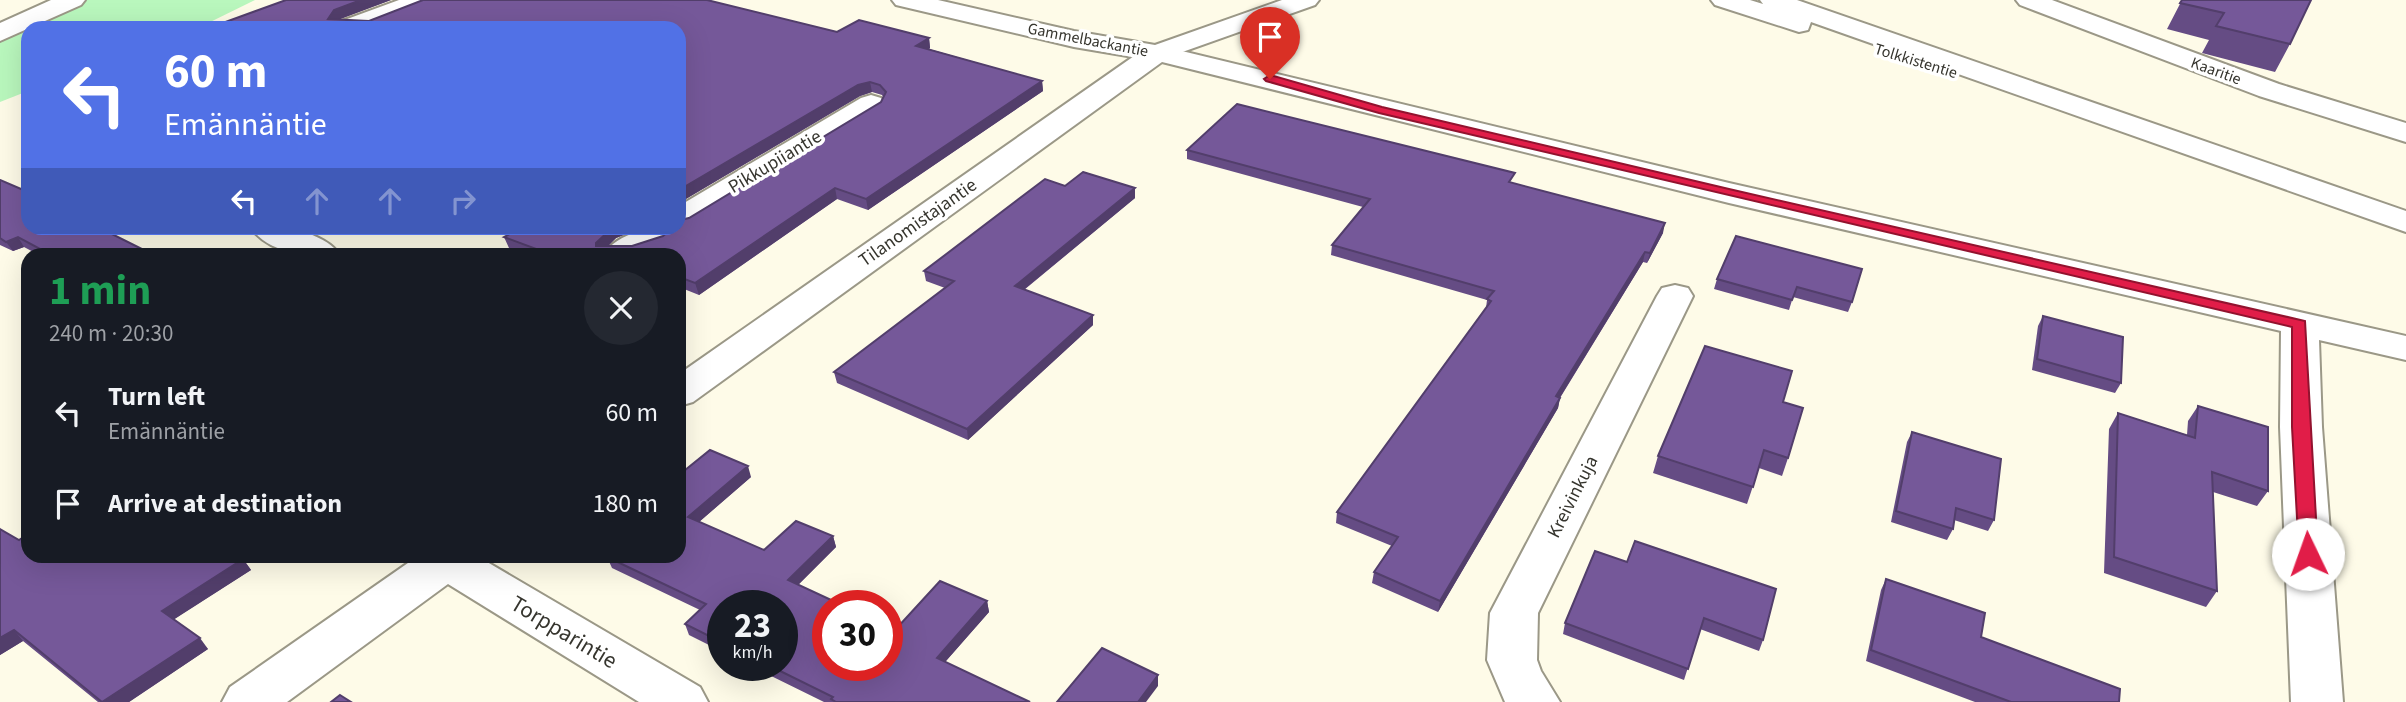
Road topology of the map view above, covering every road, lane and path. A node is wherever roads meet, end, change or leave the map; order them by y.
1 (72, 0) edge
2 (422, 0) edge
3 (905, 0) edge
4 (1306, 0) edge
5 (1724, 0) edge
6 (1773, 0) edge
7 (2029, 0) edge
8 (33, 21) edge
9 (366, 21) edge
10 (21, 26) edge
11 (0, 33) edge
12 (1157, 53) junction
13 (871, 104) edge
14 (2108, 120) junction
15 (2406, 133) edge
16 (686, 216) edge
17 (2406, 222) edge
18 (282, 235) edge
19 (654, 235) edge
20 (308, 248) edge
21 (632, 248) edge
22 (1675, 296) dead end
23 (2300, 324) junction
24 (2406, 348) edge
25 (686, 388) edge
26 (444, 563) edge
27 (456, 563) edge
28 (248, 702) edge
29 (682, 702) edge
30 (1534, 702) edge
31 (2317, 702) edge

1 - 8 street
2 - 9 street
3 - 12 street, Gammelbackantie
4 - 12 street, Gammelbackantie
5 - 14 street, Tolkkistentie
6 - 14 street, Tolkkistentie
7 - 15 street, Kaaritie
10 - 11 street
12 - 23 street
12 - 25 street, Tilanomistajantie
13 - 16 street, Pikkupiiantie
14 - 17 street, Tolkkistentie
18 - 20 street
19 - 21 street
22 - 30 street, Kreivinkuja
23 - 24 street
23 - 31 street
26 - 28 street
27 - 29 street, Torpparintie

